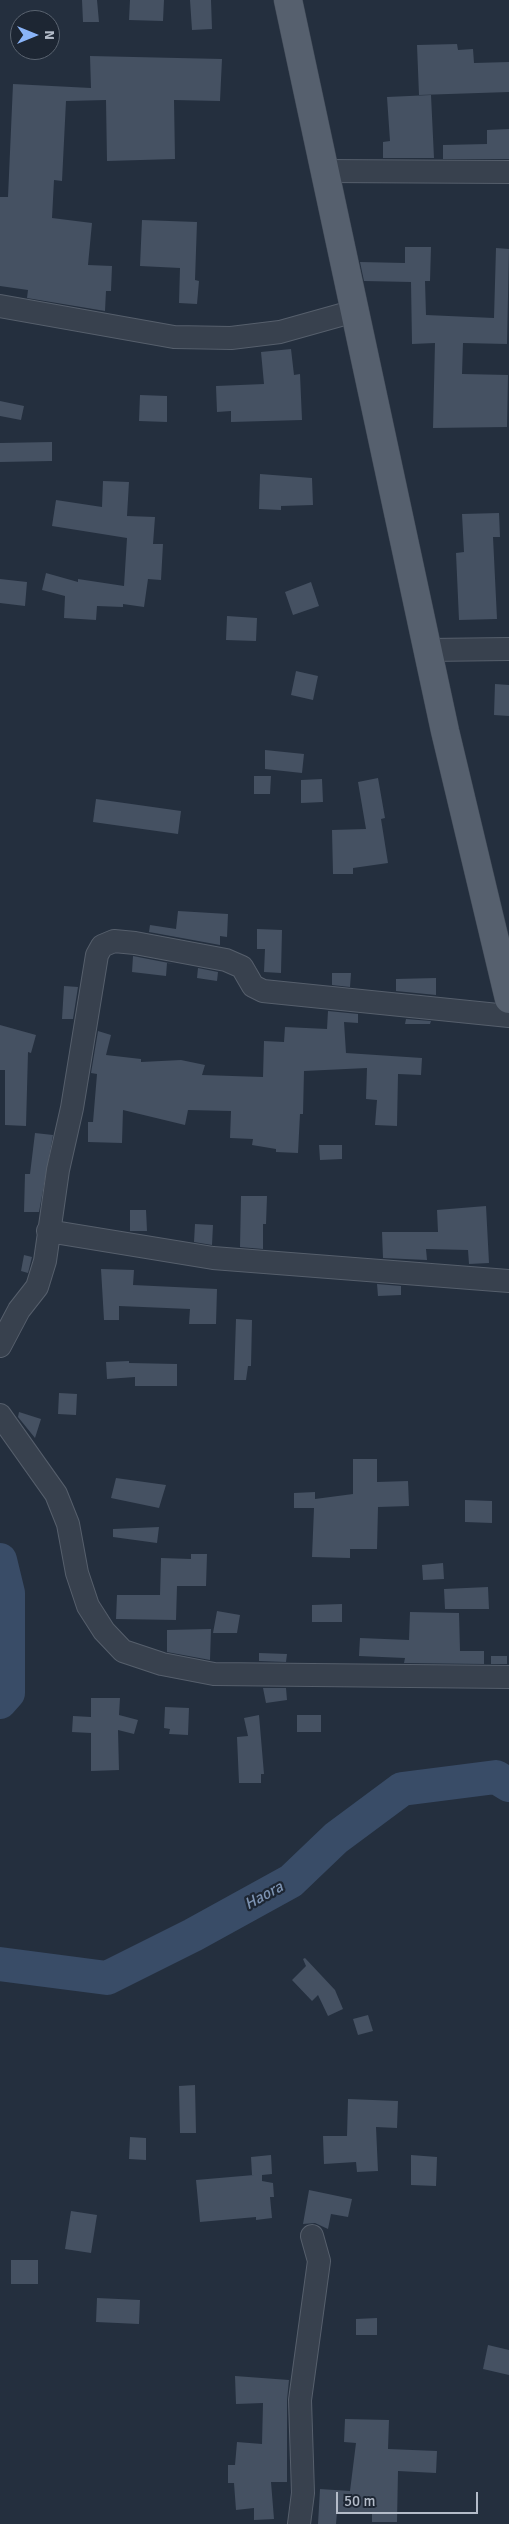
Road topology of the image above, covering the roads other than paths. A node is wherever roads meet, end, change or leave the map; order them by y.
1 (288, 0) edge
2 (324, 171) junction
3 (509, 172) edge
4 (0, 306) edge
5 (355, 311) junction
6 (509, 649) edge
7 (428, 650) junction
8 (509, 998) edge
9 (509, 1016) edge
10 (48, 1231) junction
11 (509, 1280) edge
12 (0, 1346) edge
13 (0, 1415) edge
14 (509, 1676) edge
15 (312, 2236) dead end
16 (300, 2524) edge

1 - 2 main road
2 - 3 street
2 - 5 main road
4 - 5 street
5 - 7 main road
6 - 7 street
7 - 8 main road
9 - 10 street
10 - 11 street
10 - 12 street
13 - 14 street
15 - 16 street

